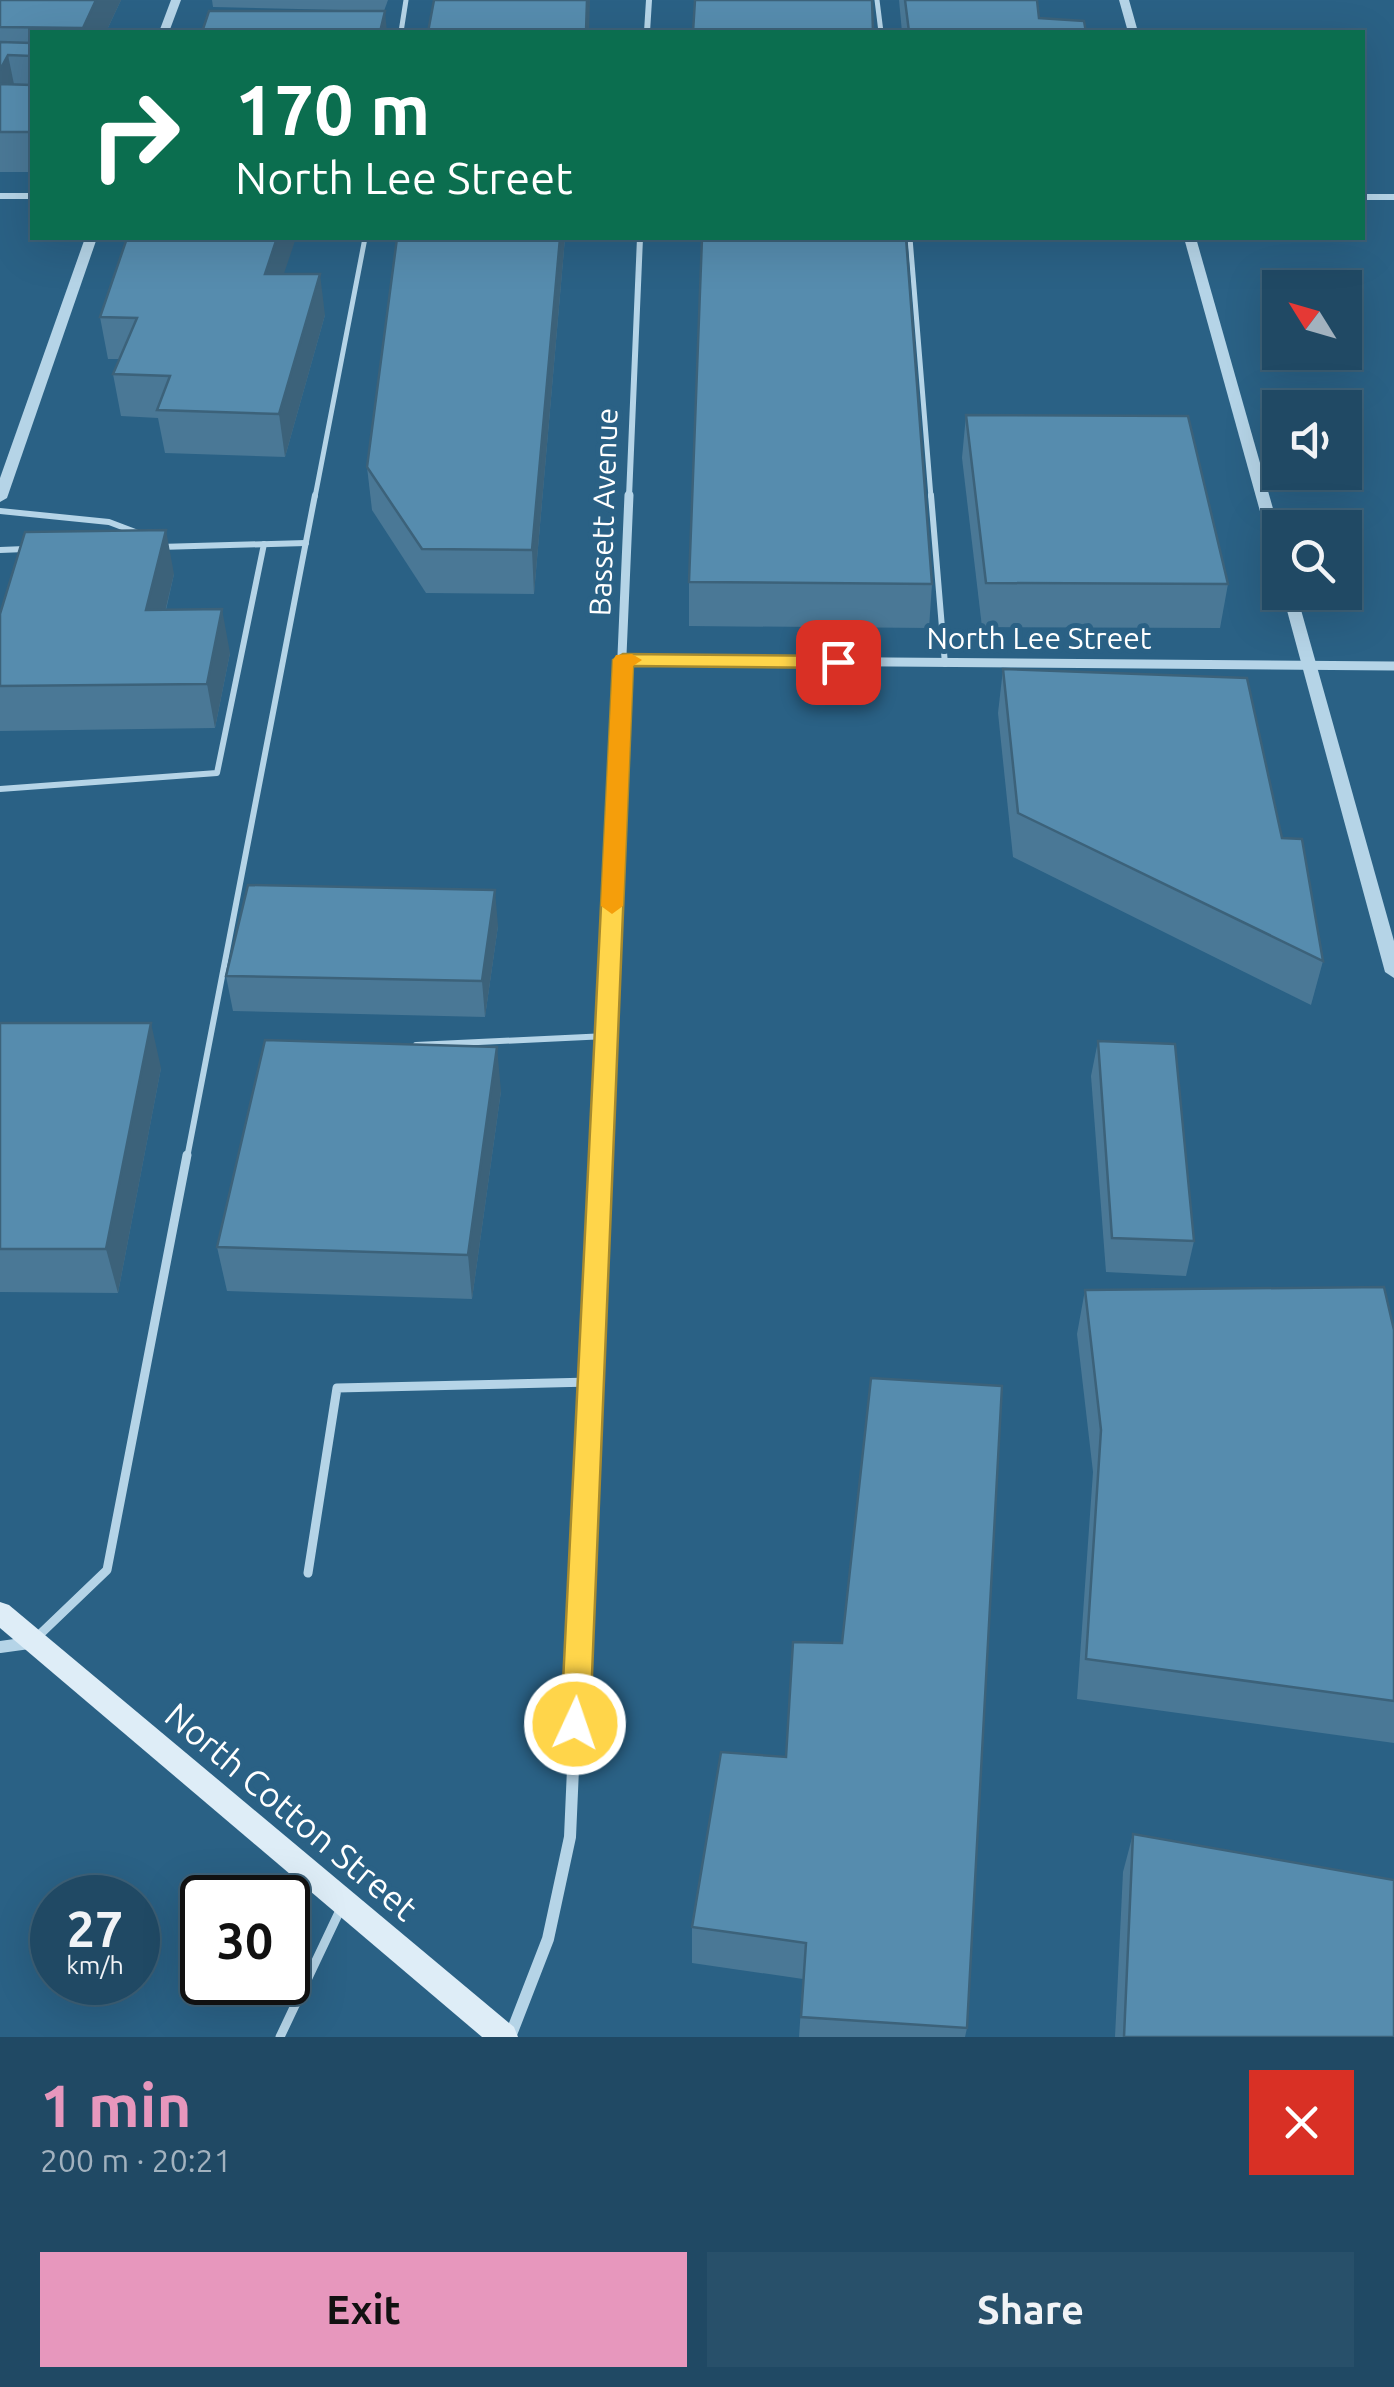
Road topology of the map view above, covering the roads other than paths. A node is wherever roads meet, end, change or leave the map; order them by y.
1 (176, 0) edge
2 (406, 0) edge
3 (649, 0) edge
4 (877, 0) edge
5 (1124, 0) edge
6 (165, 30) edge
7 (401, 30) edge
8 (648, 30) edge
9 (881, 30) edge
10 (1132, 30) edge
11 (0, 196) edge
12 (30, 196) edge
13 (1365, 197) edge
14 (1394, 197) edge
15 (90, 240) edge
16 (365, 240) edge
17 (640, 240) edge
18 (910, 240) edge
19 (1191, 240) edge
20 (7, 454) edge
21 (2, 483) edge
22 (0, 498) edge
23 (1266, 510) edge
24 (0, 512) edge
25 (140, 534) edge
26 (153, 544) edge
27 (264, 544) junction
28 (306, 544) junction
29 (38, 549) edge
30 (0, 550) edge
31 (1294, 610) edge
32 (623, 660) junction
33 (945, 664) junction
34 (1308, 666) junction
35 (1394, 666) edge
36 (0, 789) edge
37 (1394, 972) edge
38 (606, 1036) junction
39 (398, 1046) edge
40 (591, 1382) junction
41 (308, 1573) dead end
42 (0, 1613) edge
43 (32, 1642) junction
44 (0, 1648) edge
45 (344, 1902) junction
46 (280, 2037) edge
47 (507, 2037) edge

1 - 6 street
2 - 7 lane
3 - 8 street
4 - 9 lane
5 - 10 street
11 - 12 street
13 - 14 street
15 - 20 street
16 - 28 lane
17 - 32 street, Bassett Avenue
18 - 33 lane
19 - 23 street
20 - 21 street
21 - 22 street
24 - 25 lane
26 - 27 lane
27 - 28 lane
27 - 36 lane
28 - 43 lane
29 - 30 lane
31 - 34 street
32 - 33 street, North Lee Street
32 - 38 street, Bassett Avenue
33 - 34 street, North Lee Street
34 - 35 street, North Lee Street
34 - 37 street
38 - 39 lane
38 - 40 street, Bassett Avenue
40 - 41 lane
40 - 47 street, Bassett Avenue
42 - 43 main road, North Cotton Street
43 - 44 street
43 - 45 main road, North Cotton Street
45 - 46 lane
45 - 47 main road, North Cotton Street

